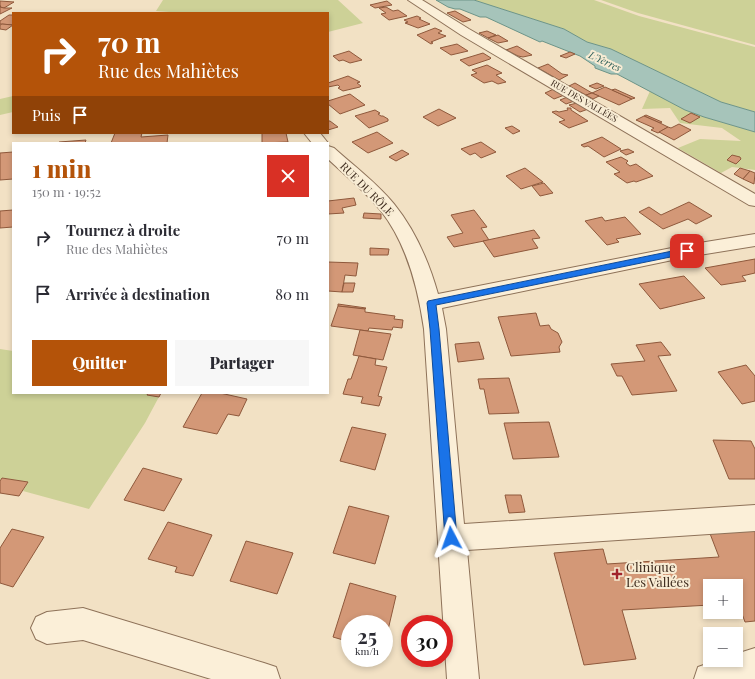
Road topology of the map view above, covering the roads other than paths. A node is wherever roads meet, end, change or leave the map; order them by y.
1 (414, 0) edge
2 (313, 134) edge
3 (319, 142) edge
4 (329, 152) edge
5 (755, 201) edge
6 (755, 240) edge
7 (431, 303) junction
8 (755, 518) edge
9 (451, 538) junction
10 (47, 628) dead end
11 (755, 664) edge
12 (264, 679) edge
13 (463, 679) edge
14 (710, 679) edge

1 - 5 street, RUE DES VALLÉES
2 - 3 street
4 - 7 street, RUE DU RÔLE
6 - 7 street
7 - 9 street, RUE DU RÔLE
8 - 9 street
9 - 13 street, RUE DU RÔLE
10 - 12 street
11 - 14 street

